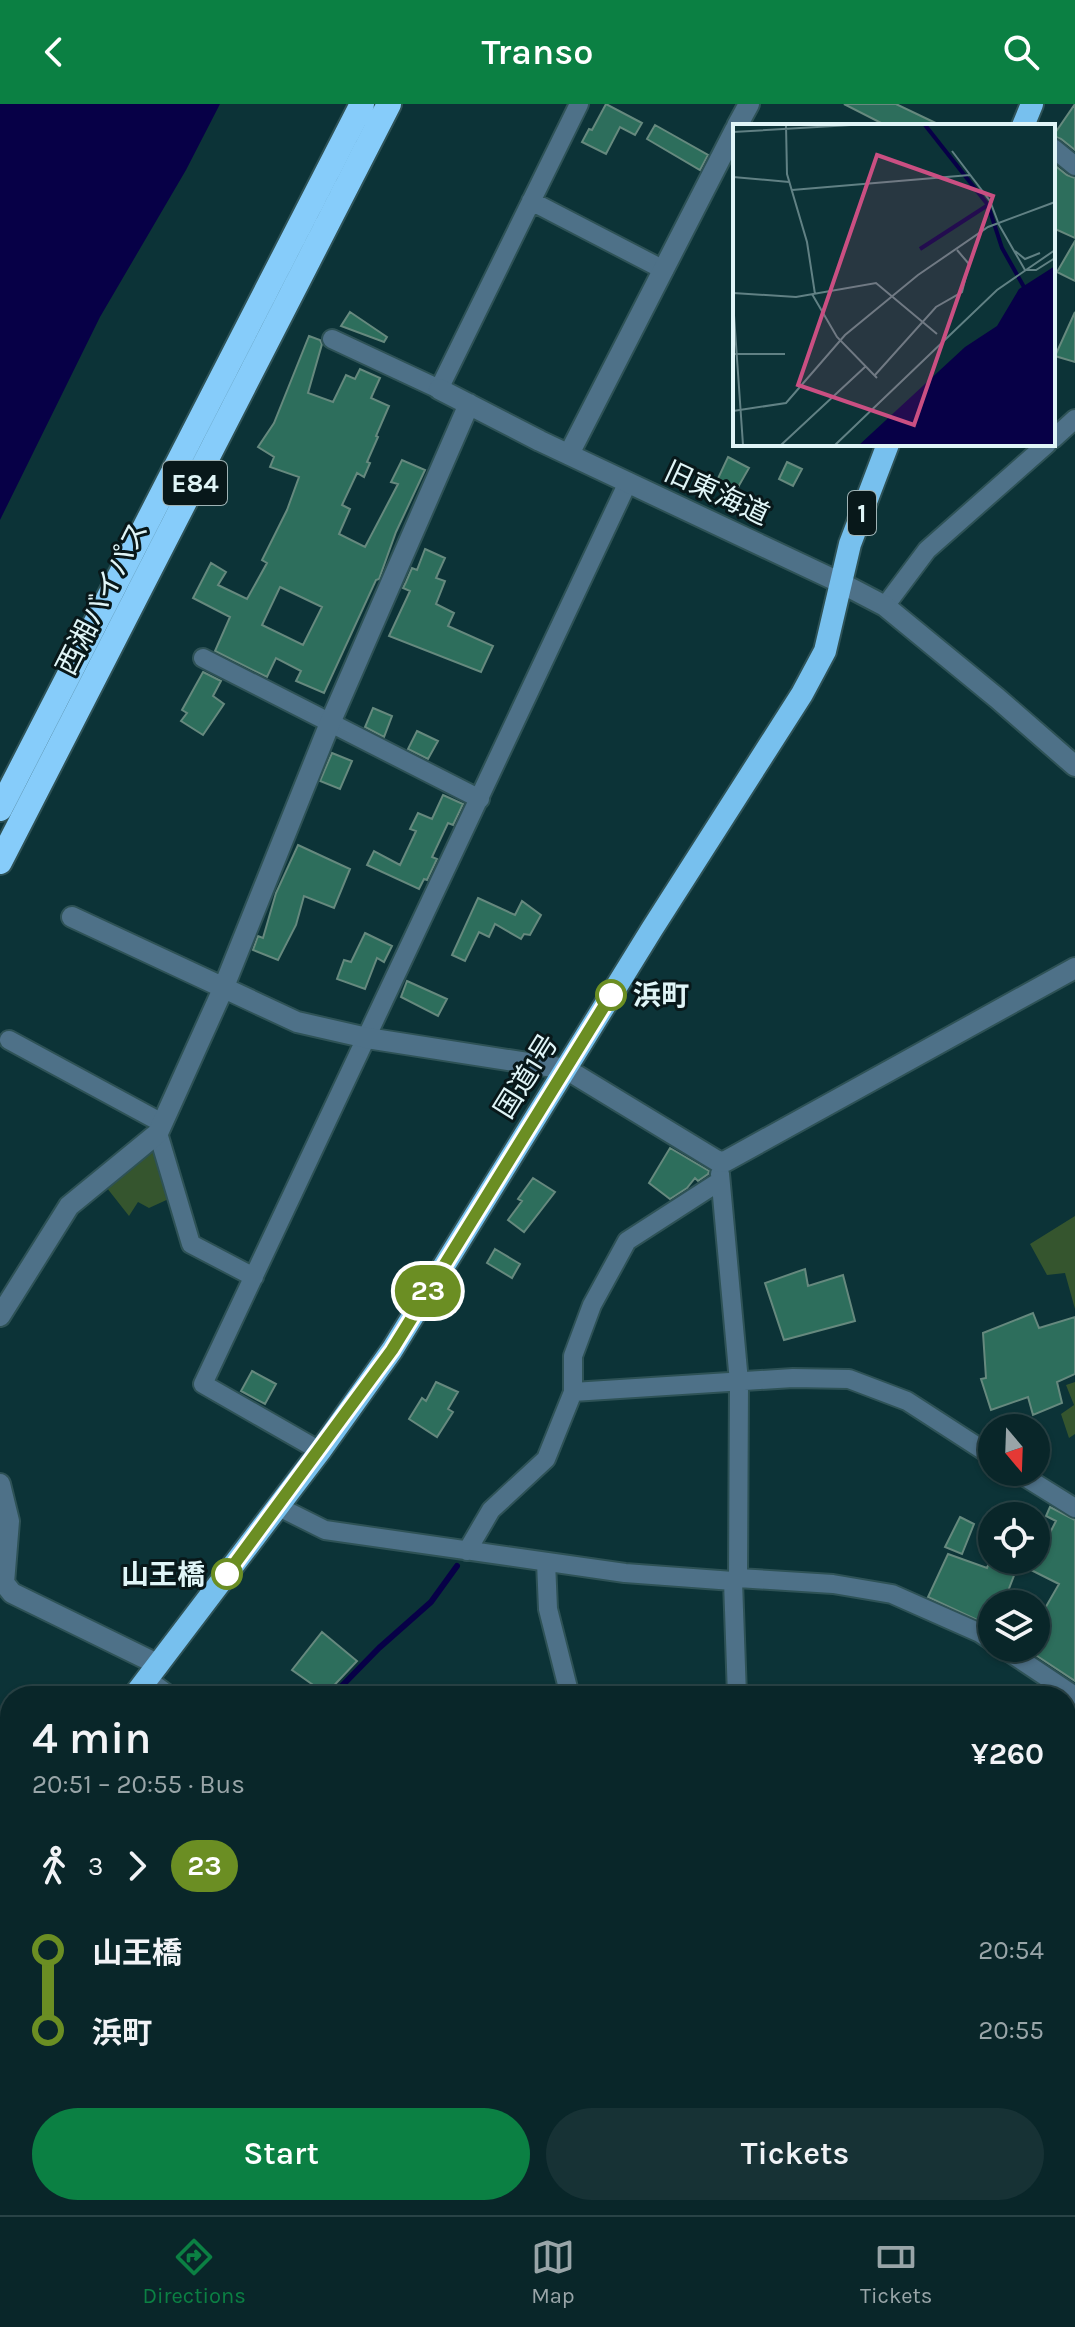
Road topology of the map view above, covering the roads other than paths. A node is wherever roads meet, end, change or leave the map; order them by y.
1 (362, 104) edge
2 (389, 104) edge
3 (579, 104) edge
4 (749, 104) edge
5 (738, 124) edge
6 (733, 134) edge
7 (1055, 150) edge
8 (1075, 166) edge
9 (531, 201) junction
10 (664, 270) junction
11 (332, 339) dead end
12 (439, 389) junction
13 (469, 404) junction
14 (1075, 419) edge
15 (1055, 437) edge
16 (887, 446) edge
17 (1045, 446) edge
18 (569, 454) junction
19 (628, 482) junction
20 (841, 583) junction
21 (885, 606) junction
22 (203, 658) dead end
23 (330, 723) junction
24 (1075, 766) edge
25 (480, 799) junction
26 (0, 809) edge
27 (0, 862) edge
28 (72, 917) dead end
29 (1075, 968) edge
30 (223, 989) junction
31 (367, 1038) junction
32 (9, 1040) dead end
33 (566, 1069) junction
34 (160, 1128) junction
35 (720, 1171) junction
36 (254, 1277) junction
37 (0, 1316) edge
38 (739, 1382) junction
39 (573, 1392) junction
40 (978, 1447) edge
41 (320, 1451) junction
42 (0, 1484) edge
43 (1040, 1486) edge
44 (277, 1506) junction
45 (1075, 1508) edge
46 (467, 1551) junction
47 (546, 1562) junction
48 (736, 1580) junction
49 (978, 1632) edge
50 (1024, 1662) edge
51 (147, 1680) edge
52 (567, 1686) edge
53 (737, 1686) edge
54 (1060, 1686) edge

1 - 26 highway, 西湘バイパス / E84
2 - 27 highway, 西湘バイパス / E84
3 - 9 street
4 - 5 street
6 - 10 street
7 - 8 street
9 - 10 street
9 - 12 street
10 - 18 street
11 - 12 street
12 - 13 street, 旧東海道
13 - 18 street, 旧東海道
13 - 23 street
14 - 15 street
16 - 20 highway, 国道1号 / 1
17 - 21 street
18 - 19 street, 旧東海道
19 - 20 street, 旧東海道
19 - 25 street
20 - 21 street, 旧東海道
20 - 33 highway, 国道1号 / 1
21 - 24 street, 旧東海道
22 - 23 street
23 - 25 street
23 - 30 street
25 - 31 street
28 - 30 street
29 - 35 street
30 - 31 street
30 - 34 street
31 - 33 street
31 - 36 street
32 - 34 street
33 - 35 street
33 - 41 highway, 国道1号 / 1
34 - 36 street
34 - 37 street
35 - 38 street
35 - 39 street
36 - 41 street
38 - 39 street
38 - 40 street
38 - 48 street
39 - 46 street
41 - 44 highway, 国道1号 / 1
42 - 51 street
43 - 45 street
44 - 46 street
44 - 51 highway, 国道1号 / 1
46 - 47 street
47 - 48 street
47 - 52 street
48 - 49 street
48 - 53 street
50 - 54 street

